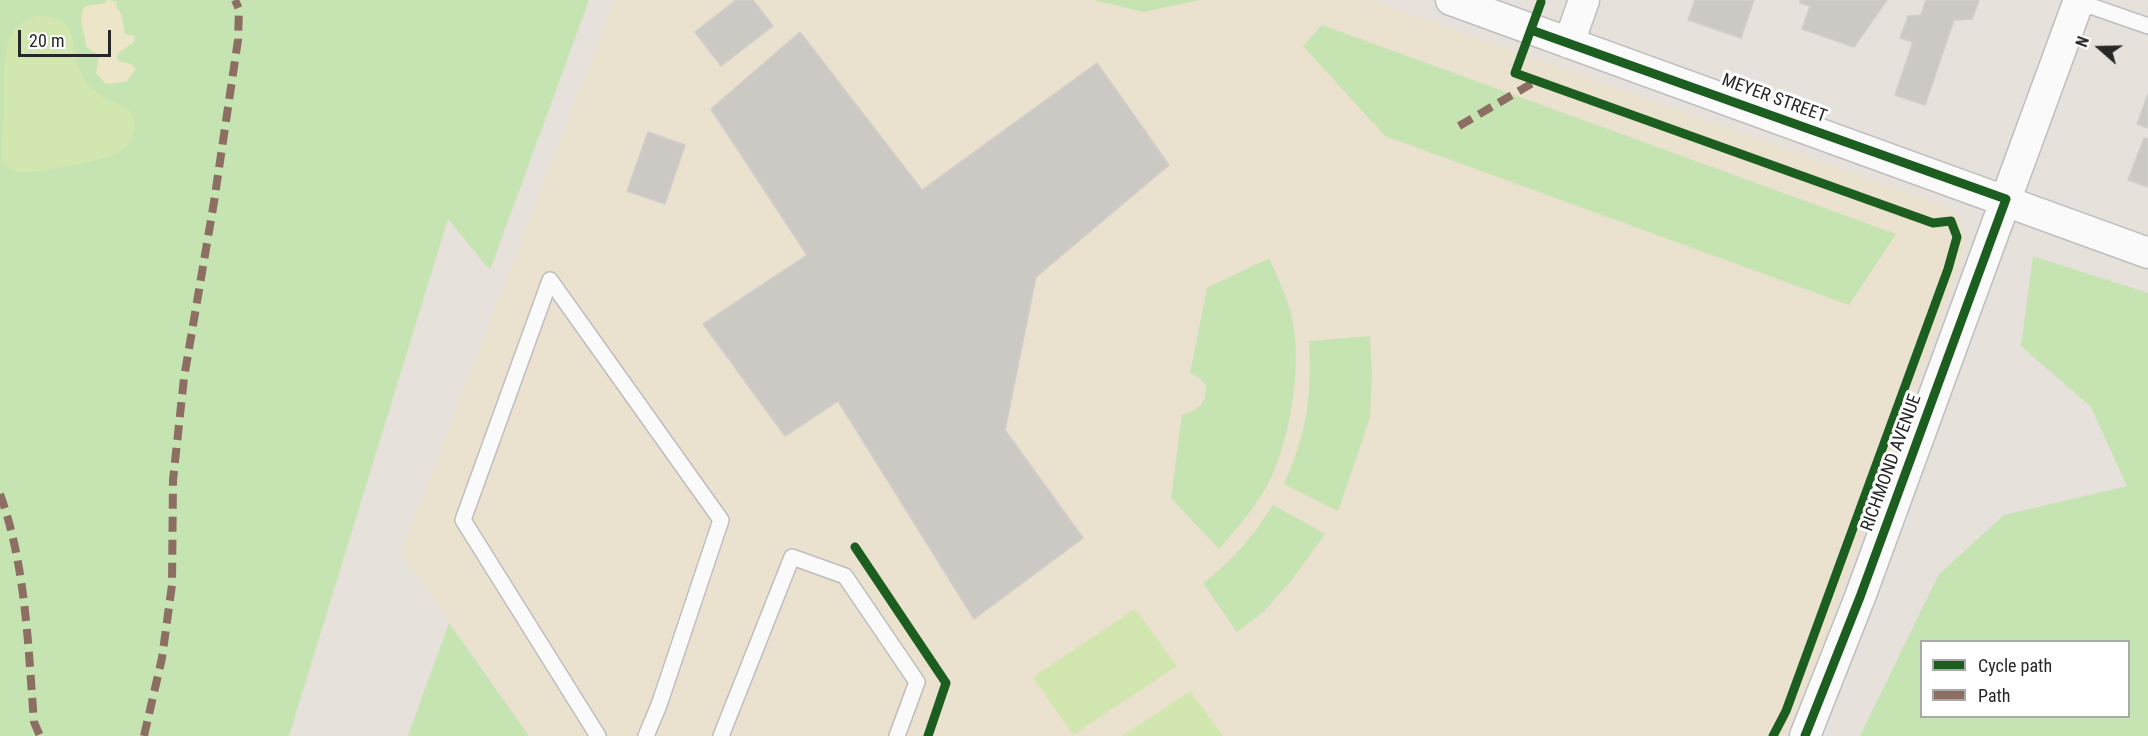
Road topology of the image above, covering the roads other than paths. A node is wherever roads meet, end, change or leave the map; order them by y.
1 (1451, 0) edge
2 (1584, 0) edge
3 (2079, 1) edge
4 (2148, 26) edge
5 (1569, 43) junction
6 (2006, 200) junction
7 (2148, 253) edge
8 (598, 736) edge
9 (646, 736) edge
10 (721, 736) edge
11 (897, 736) edge
12 (1805, 736) edge

1 - 5 street, MEYER STREET
2 - 5 street
3 - 4 lane
3 - 6 street, RICHMOND AVENUE
5 - 6 street, MEYER STREET
6 - 7 street, MEYER STREET
6 - 12 street, RICHMOND AVENUE
8 - 9 lane
10 - 11 lane

